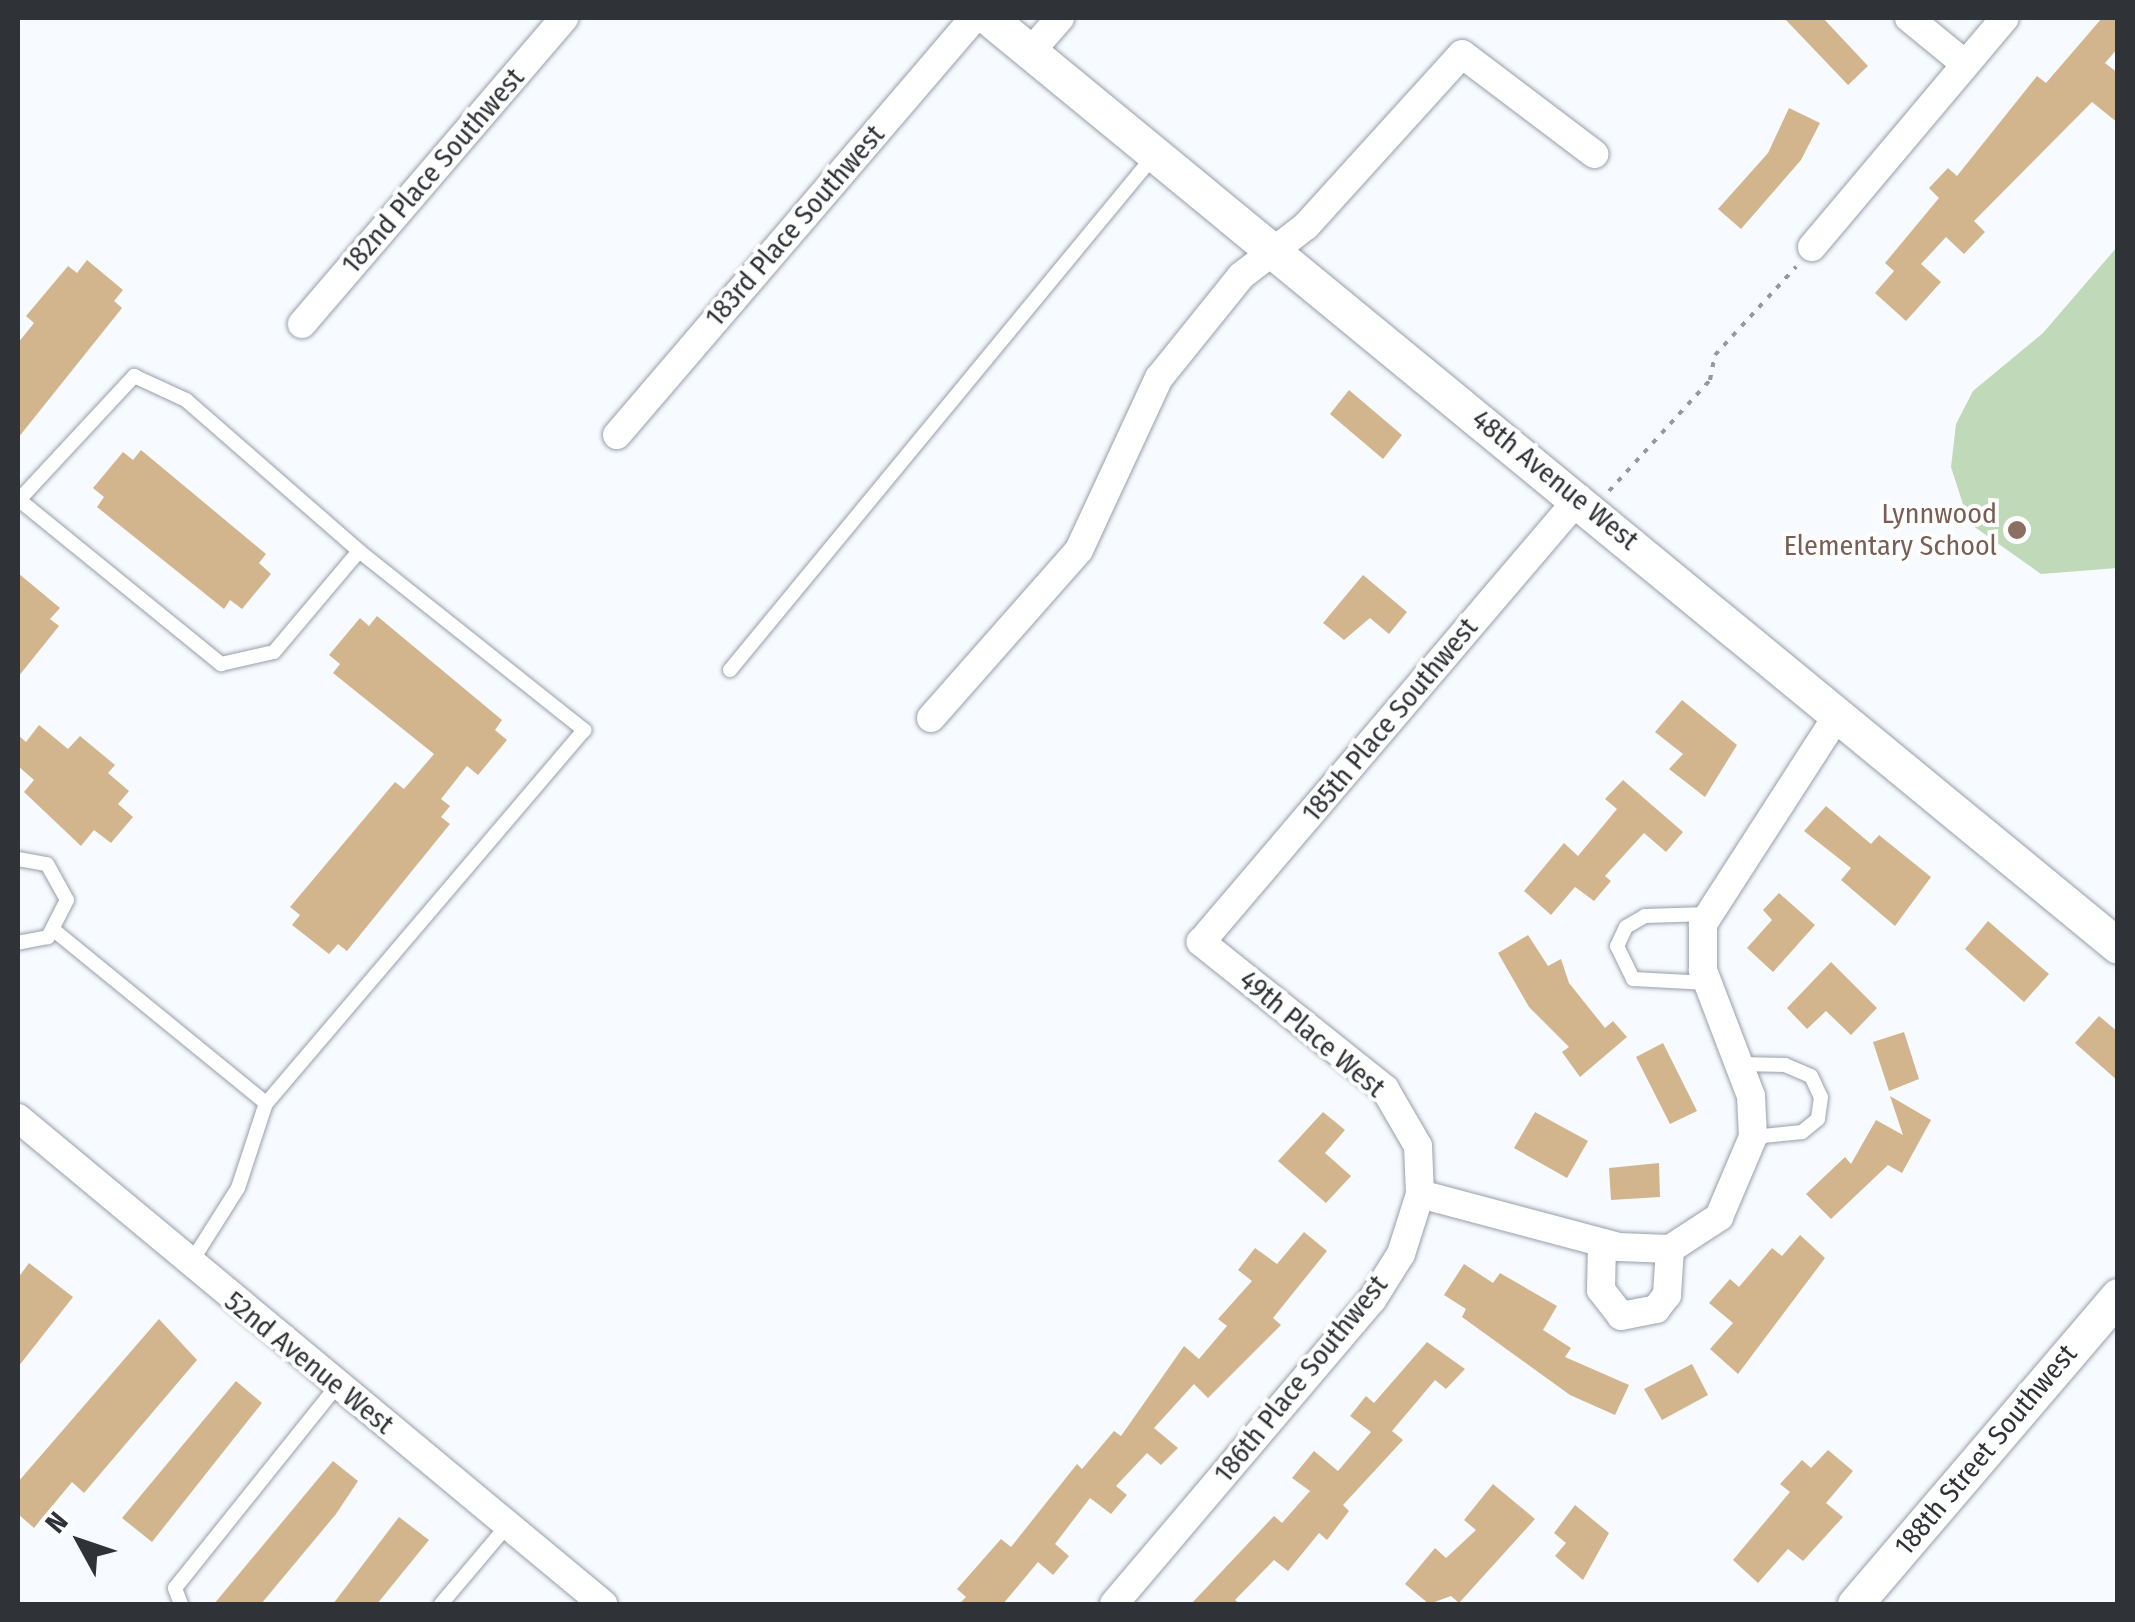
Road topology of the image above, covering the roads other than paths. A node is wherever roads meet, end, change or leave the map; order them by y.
1 (564, 18) edge
2 (974, 18) edge
3 (990, 18) edge
4 (1060, 18) edge
5 (1909, 18) edge
6 (2006, 18) edge
7 (1031, 51) junction
8 (1964, 63) junction
9 (1158, 151) junction
10 (1594, 154) dead end
11 (1812, 247) road end
12 (1274, 250) junction
13 (302, 324) dead end
14 (616, 434) dead end
15 (18, 500) edge
16 (1587, 505) junction
17 (358, 551) junction
18 (730, 670) dead end
19 (1839, 713) junction
20 (931, 718) dead end
21 (18, 859) edge
22 (1708, 914) junction
23 (55, 931) junction
24 (1201, 942) joint
25 (18, 943) edge
26 (2118, 946) edge
27 (1708, 982) junction
28 (1742, 1064) junction
29 (266, 1103) junction
30 (18, 1118) edge
31 (1753, 1137) junction
32 (1420, 1194) junction
33 (1602, 1243) junction
34 (1670, 1248) junction
35 (189, 1264) junction
36 (2118, 1296) edge
37 (337, 1386) junction
38 (506, 1526) junction
39 (181, 1604) edge
40 (440, 1604) edge
41 (603, 1604) edge
42 (1114, 1604) edge
43 (1855, 1604) edge

1 - 13 street, 182nd Place Southwest
2 - 14 street, 183rd Place Southwest
3 - 7 street, 48th Avenue West
4 - 7 street
5 - 8 street
6 - 8 street
7 - 9 street, 48th Avenue West
8 - 11 street
9 - 12 street, 48th Avenue West
9 - 18 lane
10 - 12 street
12 - 16 street, 48th Avenue West
12 - 20 street
15 - 17 lane
15 - 17 lane
16 - 19 street, 48th Avenue West
16 - 24 street, 185th Place Southwest
17 - 29 lane
19 - 22 street
19 - 26 street, 48th Avenue West
21 - 23 lane
22 - 27 street
22 - 27 lane
23 - 25 lane
23 - 29 lane
24 - 32 street, 49th Place West
27 - 28 street
28 - 31 street
28 - 31 lane
29 - 35 lane
30 - 35 street, 52nd Avenue West
31 - 34 street
32 - 33 street
32 - 42 street, 186th Place Southwest
33 - 34 street
33 - 34 street
35 - 37 street, 52nd Avenue West
36 - 43 street, 188th Street Southwest
37 - 38 street, 52nd Avenue West
37 - 39 lane
38 - 40 lane
38 - 41 street, 52nd Avenue West

